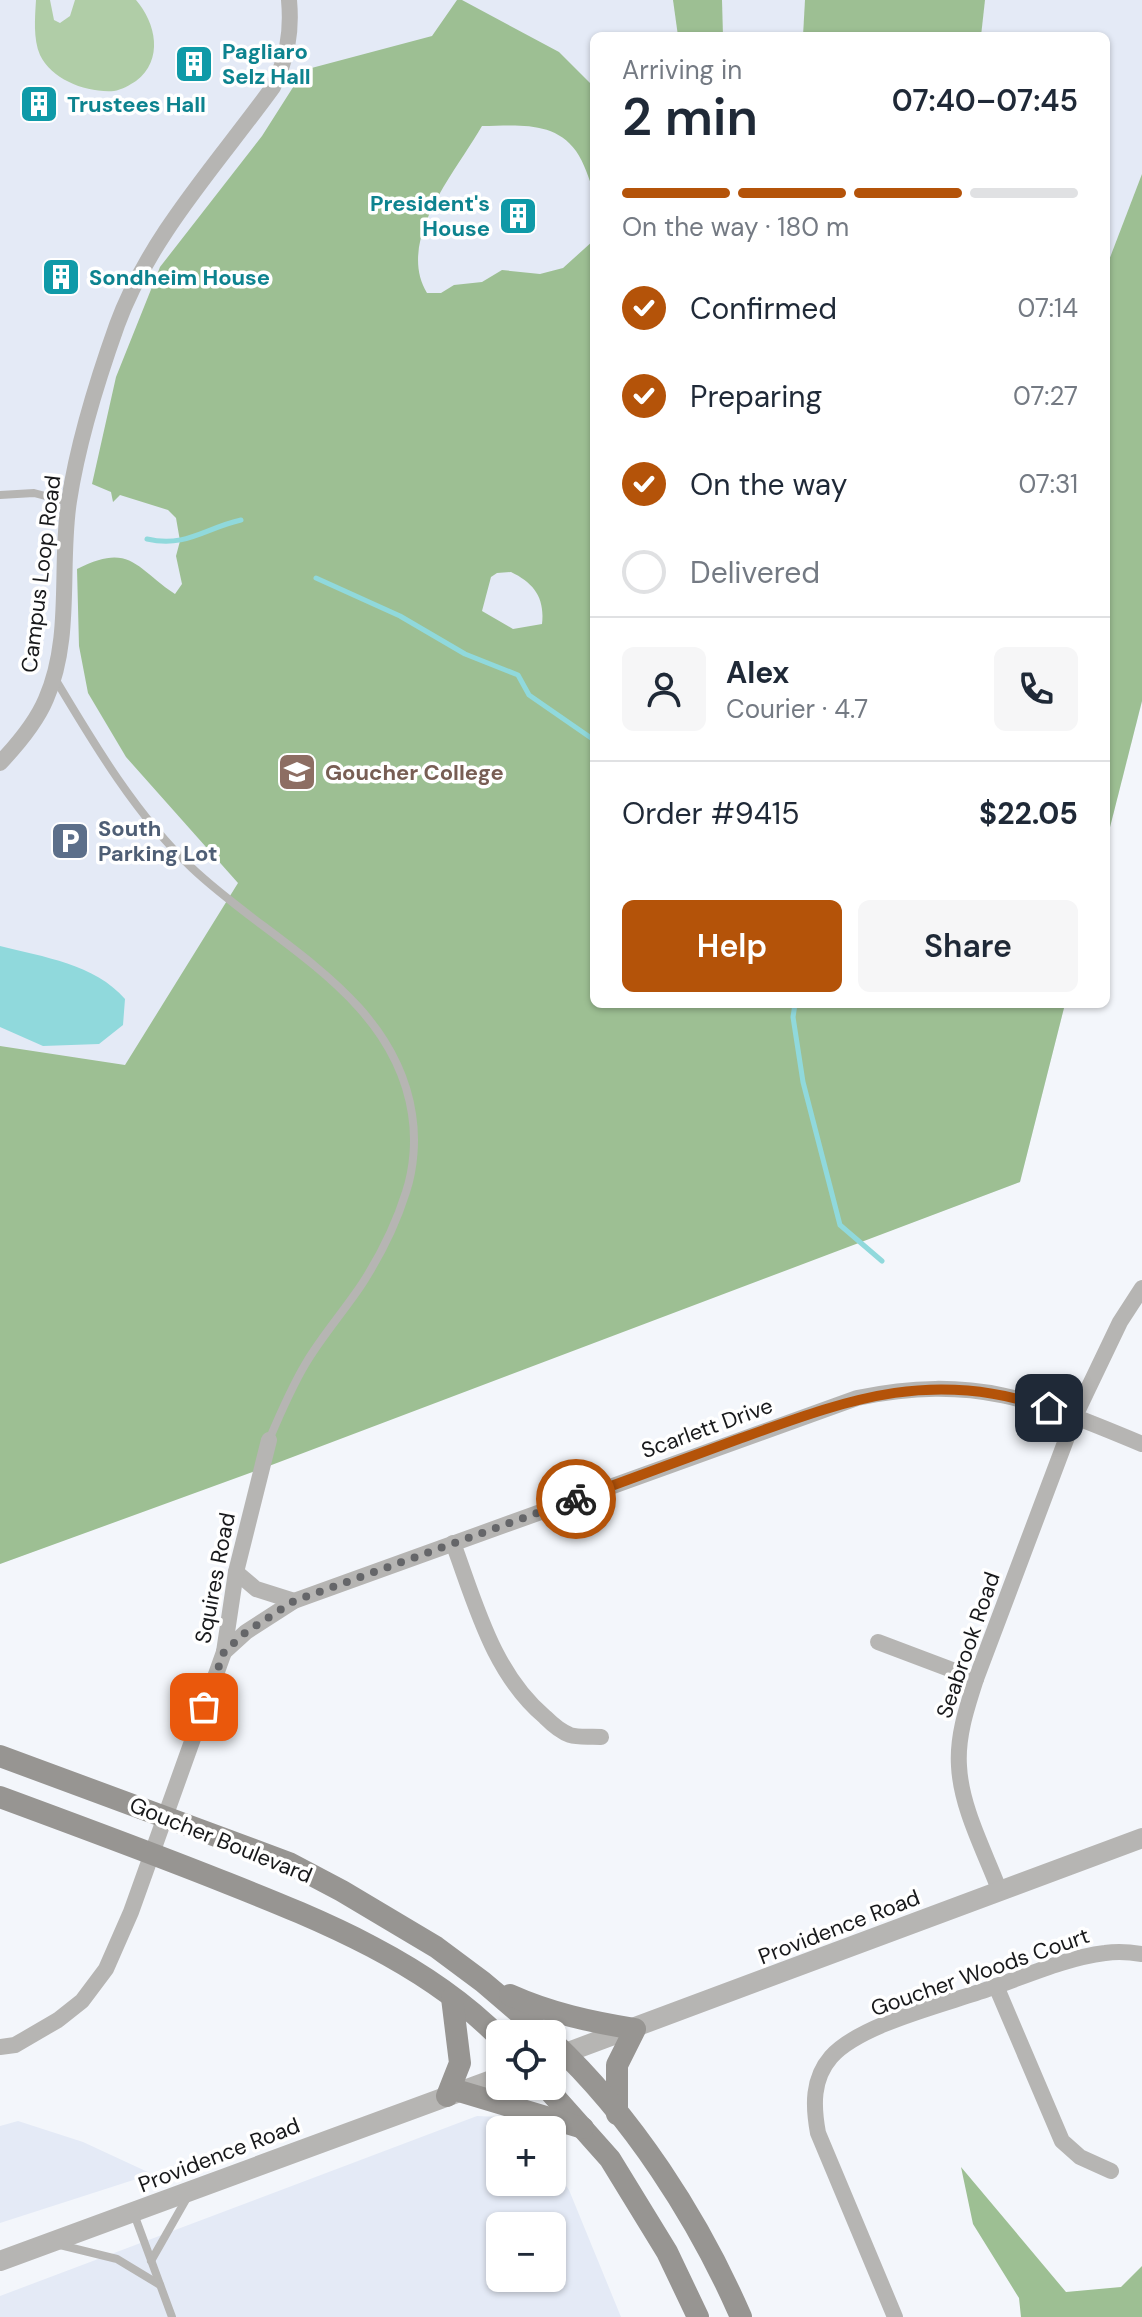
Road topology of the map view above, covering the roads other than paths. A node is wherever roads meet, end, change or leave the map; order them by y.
1 (289, 0) edge
2 (0, 495) edge
3 (68, 502) junction
4 (54, 677) junction
5 (0, 763) edge
6 (1142, 1288) edge
7 (1075, 1416) junction
8 (269, 1440) joint
9 (1142, 1444) edge
10 (453, 1543) junction
11 (236, 1572) junction
12 (294, 1601) junction
13 (878, 1642) dead end
14 (224, 1652) junction
15 (976, 1679) junction
16 (601, 1737) dead end
17 (0, 1756) edge
18 (0, 1797) edge
19 (165, 1816) junction
20 (1141, 1839) edge
21 (152, 1853) junction
22 (1000, 1892) junction
23 (1142, 1954) edge
24 (483, 1982) junction
25 (996, 1986) junction
26 (452, 1998) junction
27 (528, 2020) edge
28 (486, 2026) edge
29 (635, 2029) junction
30 (8, 2046) edge
31 (566, 2048) edge
32 (566, 2061) edge
33 (486, 2082) edge
34 (453, 2093) junction
35 (558, 2100) edge
36 (617, 2114) junction
37 (583, 2128) junction
38 (1111, 2171) dead end
39 (191, 2191) junction
40 (133, 2213) junction
41 (52, 2243) junction
42 (0, 2261) edge
43 (151, 2261) junction
44 (160, 2285) junction
45 (172, 2317) edge
46 (698, 2317) edge
47 (741, 2317) edge
48 (895, 2317) edge

1 - 3 street, Campus Loop Road
2 - 3 lane
3 - 4 street, Campus Loop Road
4 - 5 street, Campus Loop Road
4 - 8 lane
6 - 7 street, Seabrook Road
7 - 9 street, Scarlett Drive
7 - 10 street, Scarlett Drive
7 - 15 street, Seabrook Road
8 - 11 street, Squires Road
10 - 12 street, Scarlett Drive
10 - 16 street
11 - 12 street
11 - 14 street, Squires Road
12 - 14 street, Scarlett Drive
13 - 15 street
14 - 19 street, Squires Road
15 - 22 street, Seabrook Road
17 - 19 main road, Goucher Boulevard
18 - 21 main road, Goucher Boulevard
19 - 21 street, Squires Road
19 - 24 main road, Goucher Boulevard
20 - 22 street, Providence Road
21 - 26 main road, Goucher Boulevard
21 - 30 street, Squires Road
22 - 29 street, Providence Road
23 - 25 street, Goucher Woods Court
24 - 27 main road, Goucher Boulevard
24 - 29 main road
25 - 38 street
25 - 48 street, Goucher Woods Court
26 - 28 main road, Goucher Boulevard
26 - 34 main road
29 - 31 street, Providence Road
29 - 36 main road
32 - 36 main road
33 - 34 street, Providence Road
34 - 37 main road
34 - 39 street, Providence Road
35 - 37 main road
36 - 47 main road
37 - 46 main road
39 - 40 street, Providence Road
39 - 43 lane
40 - 41 street, Providence Road
40 - 43 lane
41 - 42 street, Providence Road
41 - 44 lane
43 - 44 lane
44 - 45 lane

